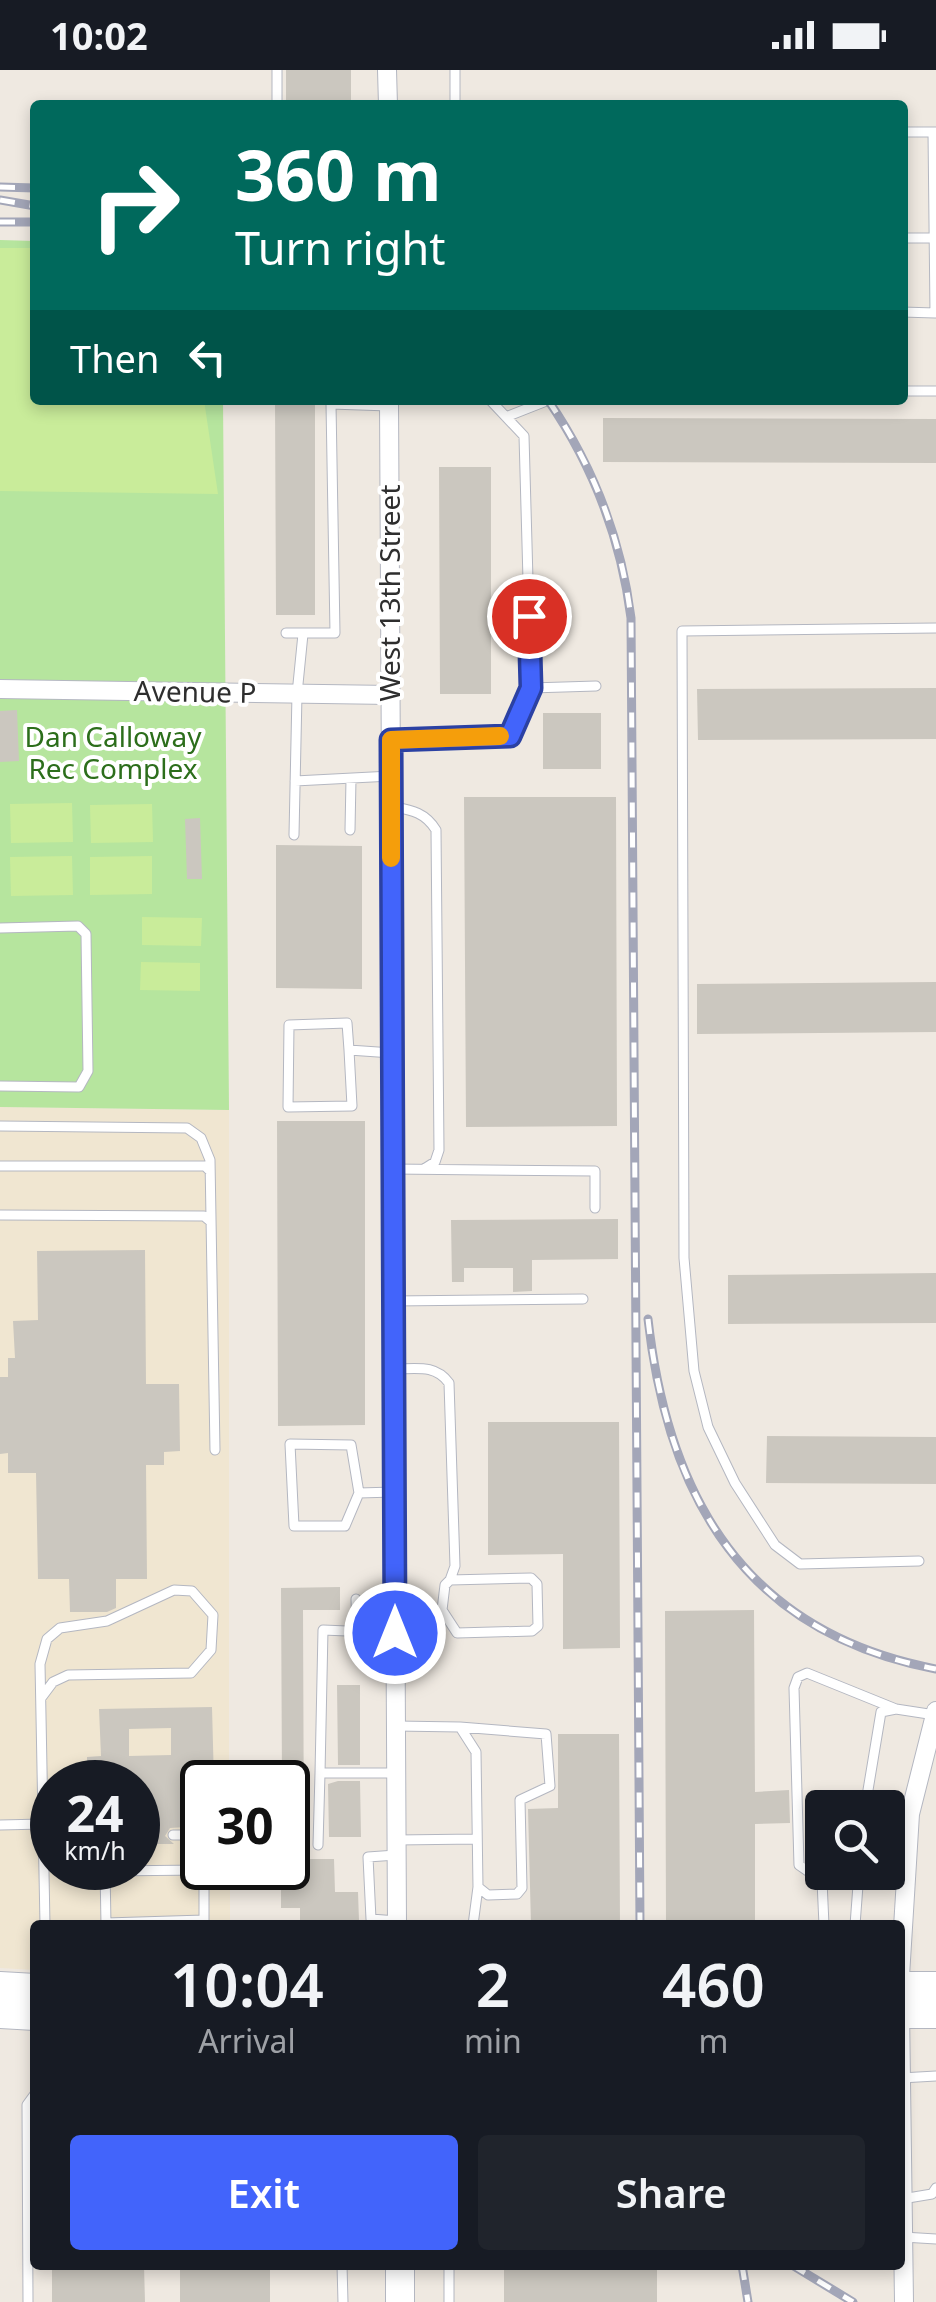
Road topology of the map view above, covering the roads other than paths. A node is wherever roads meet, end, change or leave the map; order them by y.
1 (277, 70) edge
2 (388, 70) edge
3 (455, 70) edge
4 (278, 100) edge
5 (388, 100) edge
6 (455, 100) edge
7 (908, 132) edge
8 (934, 132) edge
9 (908, 238) edge
10 (936, 238) edge
11 (908, 312) edge
12 (908, 391) edge
13 (936, 391) edge
14 (331, 405) edge
15 (389, 405) edge
16 (495, 405) edge
17 (536, 405) edge
18 (506, 417) junction
19 (936, 628) edge
20 (286, 633) dead end
21 (304, 634) junction
22 (596, 686) dead end
23 (531, 688) junction
24 (0, 689) edge
25 (297, 694) junction
26 (391, 695) junction
27 (391, 740) junction
28 (391, 776) junction
29 (351, 778) junction
30 (295, 781) junction
31 (391, 806) junction
32 (350, 830) dead end
33 (294, 835) dead end
34 (0, 928) edge
35 (350, 1050) junction
36 (392, 1053) junction
37 (0, 1086) edge
38 (0, 1126) edge
39 (0, 1166) edge
40 (393, 1169) junction
41 (424, 1169) junction
42 (210, 1171) junction
43 (595, 1208) dead end
44 (0, 1216) edge
45 (211, 1222) junction
46 (583, 1299) dead end
47 (393, 1301) junction
48 (394, 1369) junction
49 (215, 1450) dead end
50 (394, 1492) junction
51 (359, 1494) junction
52 (919, 1561) dead end
53 (450, 1580) junction
54 (356, 1599) dead end
55 (442, 1610) junction
56 (395, 1624) junction
57 (357, 1633) junction
58 (41, 1698) junction
59 (896, 1709) junction
60 (935, 1713) edge
61 (396, 1726) junction
62 (460, 1726) junction
63 (42, 1760) edge
64 (320, 1772) junction
65 (396, 1773) junction
66 (867, 1790) edge
67 (30, 1824) edge
68 (0, 1825) edge
69 (174, 1835) dead end
70 (180, 1835) edge
71 (477, 1839) junction
72 (318, 1845) dead end
73 (396, 1848) junction
74 (478, 1887) junction
75 (44, 1890) edge
76 (105, 1890) edge
77 (203, 1890) edge
78 (858, 1890) edge
79 (45, 1920) edge
80 (106, 1920) edge
81 (204, 1920) edge
82 (376, 1920) edge
83 (396, 1920) edge
84 (475, 1920) edge
85 (824, 1920) edge
86 (855, 1920) edge
87 (903, 1920) edge
88 (0, 1986) edge
89 (905, 1986) edge
90 (936, 1986) edge
91 (30, 1988) edge
92 (905, 2011) edge
93 (0, 2014) edge
94 (936, 2014) edge
95 (30, 2016) edge
96 (932, 2076) edge
97 (905, 2078) edge
98 (936, 2090) edge
99 (30, 2100) edge
100 (936, 2188) edge
101 (905, 2198) edge
102 (905, 2237) edge
103 (936, 2239) edge
104 (342, 2270) edge
105 (400, 2270) edge
106 (448, 2270) edge
107 (904, 2270) edge
108 (28, 2302) edge
109 (342, 2302) edge
110 (400, 2302) edge
111 (449, 2302) edge
112 (904, 2302) edge

1 - 4 lane
2 - 5 street
3 - 6 lane
7 - 8 lane
8 - 10 lane
9 - 10 lane
10 - 11 lane
12 - 13 lane
14 - 21 lane
15 - 26 street, West 13th Street
16 - 18 lane
17 - 18 lane
18 - 23 lane
19 - 52 lane
20 - 21 lane
21 - 25 lane
22 - 23 lane
23 - 27 lane
24 - 25 street, Avenue P
25 - 26 street, Avenue P
25 - 30 lane
26 - 27 street, West 13th Street
27 - 28 street, West 13th Street
28 - 29 lane
28 - 31 street, West 13th Street
29 - 30 lane
29 - 32 lane
30 - 33 lane
31 - 36 street, West 13th Street
31 - 41 lane
34 - 37 lane
35 - 35 lane
35 - 36 lane
36 - 40 street, West 13th Street
38 - 42 lane
39 - 42 lane
40 - 41 lane
40 - 47 street, West 13th Street
41 - 43 lane
42 - 45 lane
44 - 45 lane
45 - 49 lane
46 - 47 lane
47 - 48 street, West 13th Street
48 - 50 street, West 13th Street
48 - 53 lane
50 - 51 lane
50 - 56 street, West 13th Street
51 - 51 lane
53 - 55 lane
53 - 55 lane
54 - 57 lane
55 - 56 lane
56 - 57 lane
56 - 61 street, West 13th Street
57 - 64 lane
58 - 58 lane
58 - 63 lane
59 - 60 lane
59 - 66 lane
59 - 85 lane
60 - 87 street
61 - 62 lane
61 - 65 street, West 13th Street
62 - 71 lane
62 - 74 lane
64 - 65 lane
64 - 72 lane
65 - 73 street, West 13th Street
67 - 68 lane
69 - 70 lane
71 - 73 lane
71 - 74 lane
73 - 82 lane
73 - 83 street, West 13th Street
74 - 84 lane
75 - 79 lane
76 - 80 lane
77 - 81 lane
78 - 86 lane
88 - 91 main road
89 - 90 main road
92 - 94 main road
93 - 95 main road
96 - 97 lane
96 - 98 lane
99 - 108 lane
100 - 101 lane
102 - 103 lane
104 - 109 lane
105 - 110 main road
106 - 111 lane
107 - 112 street

